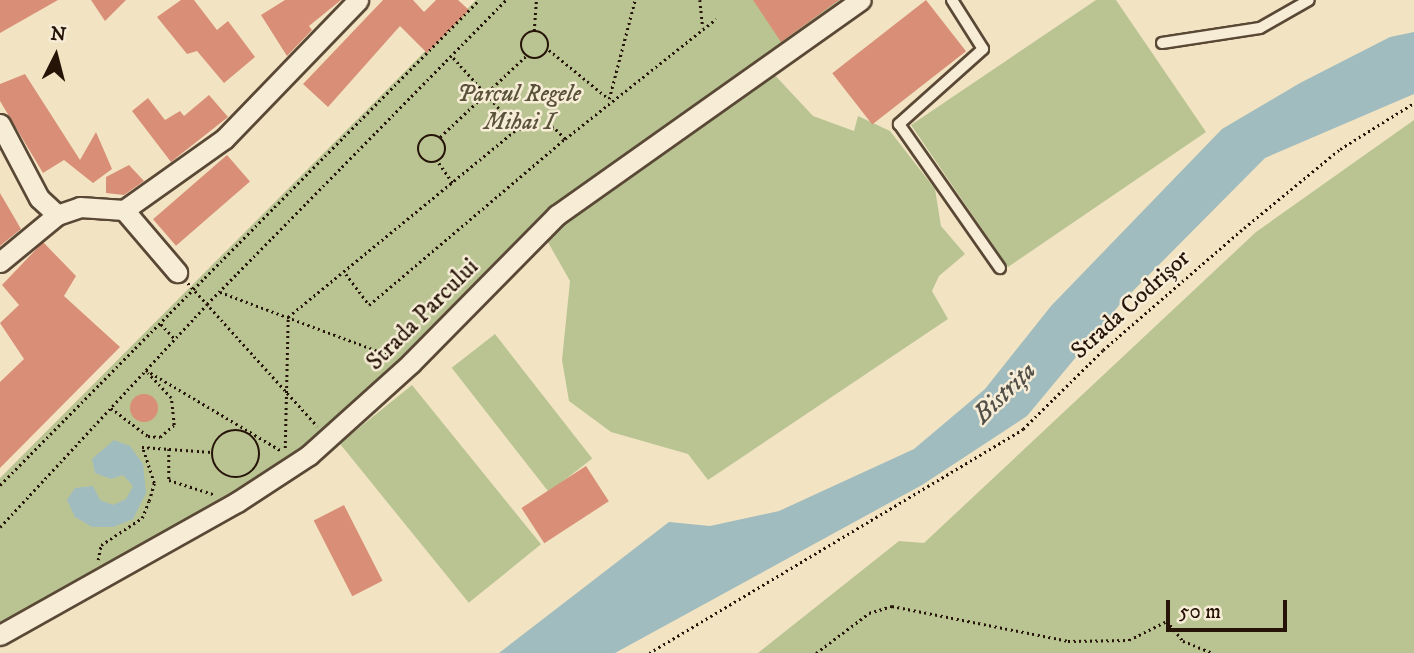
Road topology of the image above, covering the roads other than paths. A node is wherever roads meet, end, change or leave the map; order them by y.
1 (358, 0) edge
2 (861, 0) edge
3 (952, 0) edge
4 (1309, 0) edge
5 (1162, 43) dead end
6 (0, 124) edge
7 (124, 210) junction
8 (57, 215) junction
9 (0, 262) edge
10 (1000, 268) dead end
11 (177, 272) dead end
12 (0, 635) edge

1 - 7 street
2 - 12 street, Strada Parcului
3 - 10 lane
4 - 5 lane
6 - 8 street
7 - 8 street
7 - 11 street
8 - 9 street

